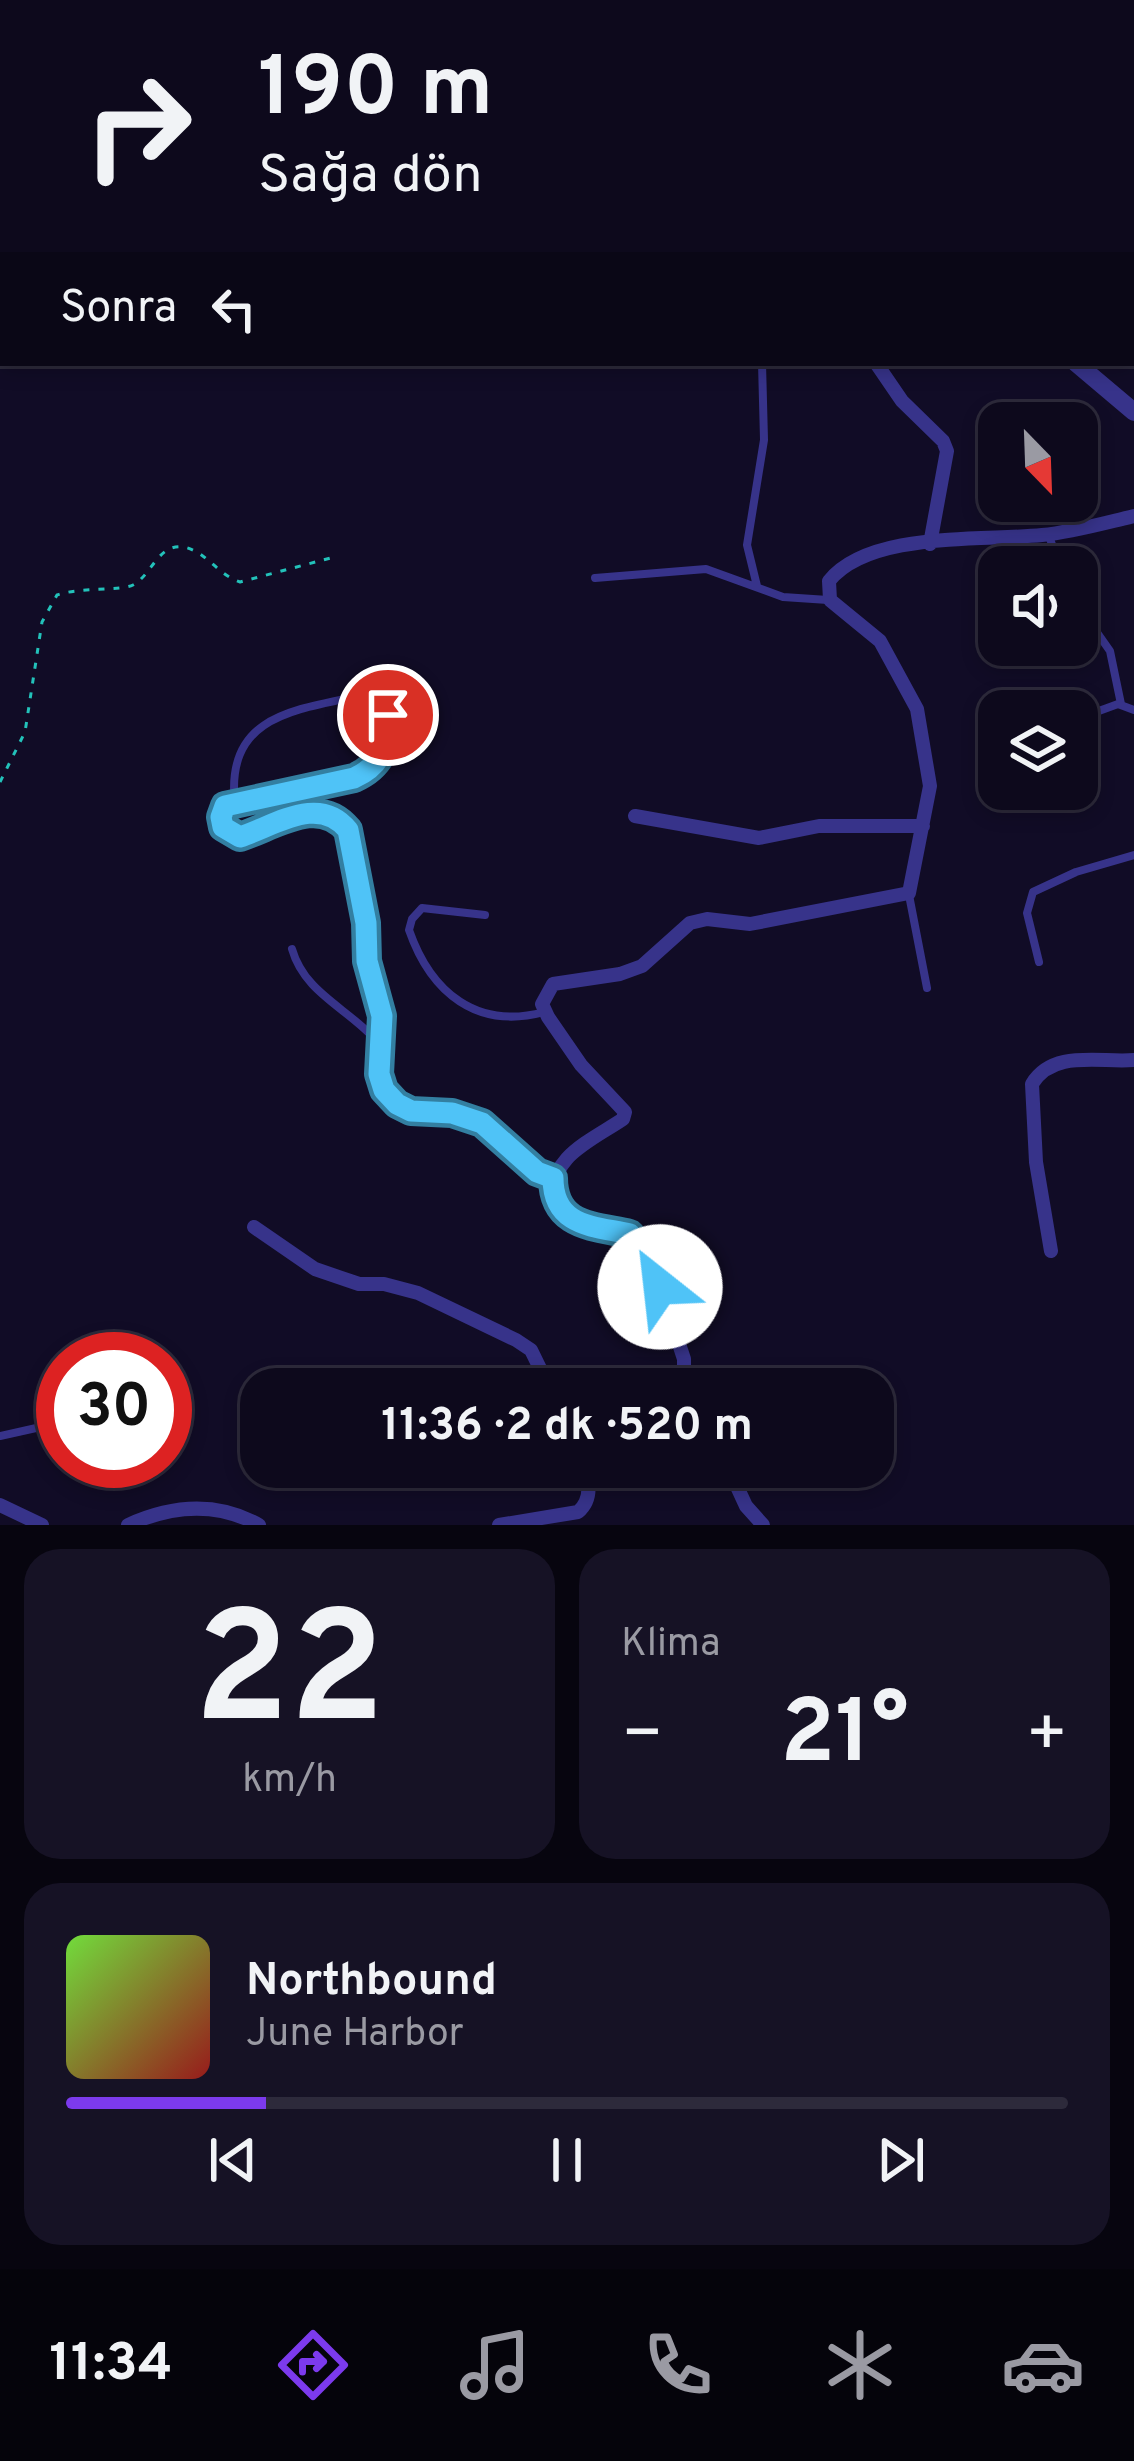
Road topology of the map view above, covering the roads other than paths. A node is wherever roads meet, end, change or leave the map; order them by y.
1 (762, 366) edge
2 (878, 366) edge
3 (1080, 366) edge
4 (1134, 412) edge
5 (1134, 516) edge
6 (1049, 535) junction
7 (930, 544) junction
8 (1053, 546) edge
9 (595, 578) dead end
10 (757, 586) junction
11 (830, 599) junction
12 (1098, 634) edge
13 (1121, 704) junction
14 (1134, 710) edge
15 (1098, 712) edge
16 (235, 804) junction
17 (635, 817) dead end
18 (923, 826) junction
19 (1134, 855) edge
20 (909, 893) junction
21 (485, 915) dead end
22 (292, 949) dead end
23 (1039, 962) dead end
24 (927, 988) dead end
25 (545, 1012) junction
26 (383, 1038) junction
27 (1134, 1060) edge
28 (553, 1178) junction
29 (254, 1227) dead end
30 (1051, 1251) dead end
31 (543, 1368) edge
32 (685, 1368) edge
33 (36, 1428) edge
34 (0, 1436) edge
35 (590, 1488) edge
36 (737, 1488) edge
37 (0, 1504) edge
38 (42, 1525) edge
39 (128, 1525) edge
40 (259, 1525) edge
41 (499, 1525) edge
42 (763, 1525) edge

1 - 10 lane
2 - 7 street
3 - 4 street
5 - 6 street
6 - 7 street
6 - 8 lane
7 - 11 street
9 - 10 lane
10 - 11 lane
11 - 18 street
12 - 13 lane
13 - 14 lane
13 - 15 lane
16 - 16 lane
16 - 26 street
17 - 18 street
18 - 20 street
19 - 23 lane
20 - 24 lane
20 - 25 street
21 - 25 lane
22 - 26 lane
25 - 28 street
26 - 28 street
27 - 30 street
28 - 32 street
29 - 31 street
33 - 34 lane
35 - 41 street
36 - 42 street
37 - 38 street
39 - 40 street

